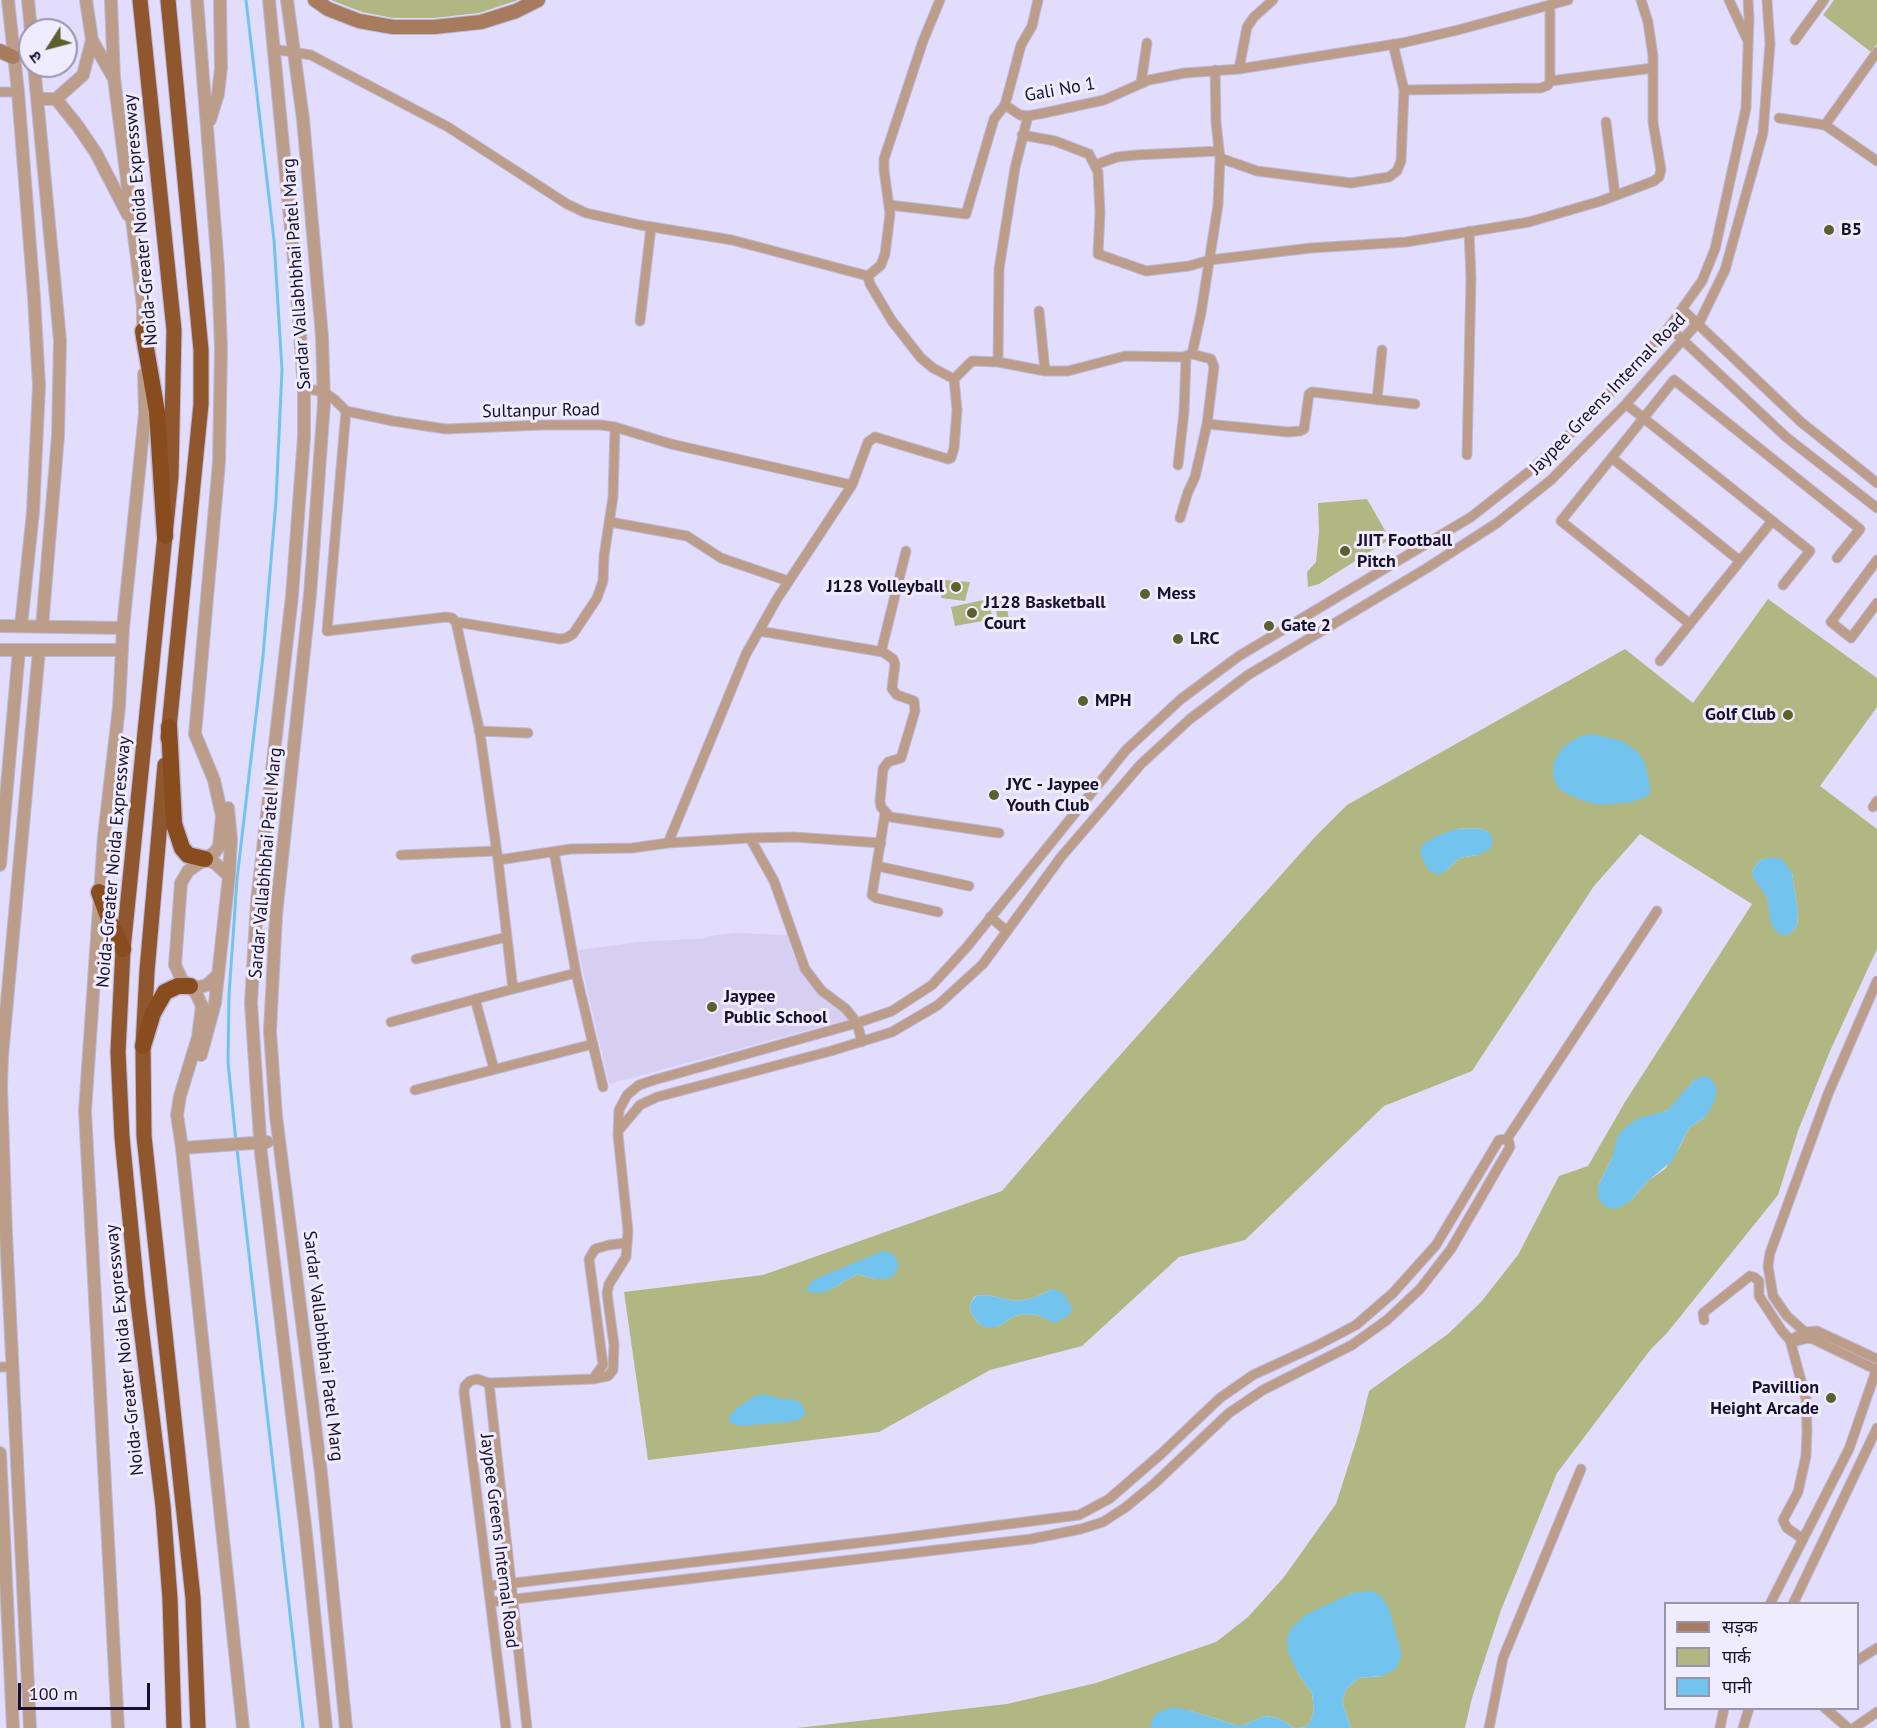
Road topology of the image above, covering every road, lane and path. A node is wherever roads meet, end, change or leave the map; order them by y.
1 (8, 0) edge
2 (28, 0) edge
3 (86, 0) edge
4 (111, 0) edge
5 (140, 0) edge
6 (168, 0) edge
7 (196, 0) edge
8 (220, 0) edge
9 (269, 0) edge
10 (287, 0) edge
11 (315, 0) edge
12 (538, 0) edge
13 (940, 0) edge
14 (1038, 0) edge
15 (1273, 0) edge
16 (1528, 0) edge
17 (1568, 0) edge
18 (1641, 0) edge
19 (1730, 0) edge
20 (1748, 0) edge
21 (1767, 0) edge
22 (1824, 0) edge
23 (1550, 5) junction
24 (1529, 12) junction
25 (30, 18) edge
26 (92, 40) junction
27 (1795, 40) dead end
28 (1749, 42) junction
29 (1147, 43) dead end
30 (1393, 44) junction
31 (273, 49) junction
32 (0, 51) edge
33 (295, 51) junction
34 (1877, 52) edge
35 (13, 57) junction
36 (1653, 68) junction
37 (1239, 69) junction
38 (1215, 70) junction
39 (35, 78) edge
40 (114, 78) junction
41 (1550, 81) junction
42 (1142, 83) junction
43 (1404, 90) junction
44 (0, 92) edge
45 (18, 92) junction
46 (38, 99) junction
47 (56, 99) junction
48 (1005, 105) junction
49 (1028, 116) junction
50 (1779, 117) dead end
51 (1606, 122) dead end
52 (1825, 125) junction
53 (208, 128) junction
54 (1022, 135) junction
55 (1220, 155) junction
56 (1877, 161) edge
57 (1095, 165) junction
58 (1615, 195) junction
59 (889, 206) junction
60 (133, 225) junction
61 (651, 227) junction
62 (1469, 231) junction
63 (1210, 260) junction
64 (868, 276) junction
65 (1682, 309) junction
66 (1039, 311) dead end
67 (640, 321) dead end
68 (1696, 325) junction
69 (1669, 327) junction
70 (143, 331) junction
71 (1682, 341) junction
72 (1382, 350) dead end
73 (1189, 355) junction
74 (998, 362) junction
75 (1045, 371) junction
76 (954, 379) junction
77 (304, 388) junction
78 (324, 392) junction
79 (1377, 400) junction
80 (1415, 404) dead end
81 (1626, 404) junction
82 (346, 411) junction
83 (1643, 418) junction
84 (1207, 424) junction
85 (615, 427) junction
86 (1467, 455) dead end
87 (1612, 458) junction
88 (1178, 465) dead end
89 (1877, 483) edge
90 (852, 485) junction
91 (1877, 508) edge
92 (1180, 518) dead end
93 (1772, 521) junction
94 (610, 522) junction
95 (165, 536) junction
96 (906, 551) dead end
97 (1837, 558) dead end
98 (1401, 559) junction
99 (1877, 560) edge
100 (1740, 561) junction
101 (1414, 576) junction
102 (789, 581) junction
103 (1783, 585) dead end
104 (1877, 603) edge
105 (456, 622) junction
106 (1690, 624) junction
107 (0, 626) edge
108 (21, 626) junction
109 (42, 627) junction
110 (123, 628) junction
111 (759, 631) junction
112 (0, 650) edge
113 (19, 650) junction
114 (39, 650) junction
115 (122, 650) junction
116 (883, 652) junction
117 (1660, 661) dead end
118 (201, 686) junction
119 (169, 727) junction
120 (479, 731) junction
121 (528, 733) dead end
122 (885, 813) junction
123 (999, 833) dead end
124 (750, 838) junction
125 (668, 843) junction
126 (881, 843) junction
127 (555, 852) junction
128 (400, 855) dead end
129 (497, 855) junction
130 (205, 859) junction
131 (0, 865) edge
132 (877, 866) junction
133 (230, 876) junction
134 (969, 886) dead end
135 (99, 891) junction
136 (1657, 910) dead end
137 (938, 912) dead end
138 (990, 917) junction
139 (1007, 931) junction
140 (507, 937) junction
141 (123, 949) junction
142 (416, 959) dead end
143 (576, 973) junction
144 (218, 975) junction
145 (1877, 981) edge
146 (190, 986) junction
147 (513, 989) junction
148 (476, 999) junction
149 (391, 1022) dead end
150 (857, 1023) junction
151 (861, 1042) junction
152 (593, 1044) junction
153 (143, 1046) junction
154 (494, 1069) junction
155 (603, 1087) dead end
156 (415, 1090) dead end
157 (177, 1115) junction
158 (618, 1131) junction
159 (1507, 1139) junction
160 (279, 1142) junction
161 (255, 1143) junction
162 (182, 1148) junction
163 (626, 1243) junction
164 (1704, 1320) dead end
165 (1805, 1332) junction
166 (1790, 1341) junction
167 (1877, 1359) edge
168 (6, 1367) edge
169 (1877, 1369) edge
170 (593, 1379) junction
171 (489, 1383) junction
172 (1877, 1428) edge
173 (0, 1453) edge
174 (1581, 1469) dead end
175 (985, 1528) junction
176 (1803, 1539) junction
177 (987, 1544) junction
178 (511, 1584) junction
179 (488, 1586) junction
180 (513, 1600) junction
181 (490, 1602) junction
182 (1771, 1602) edge
183 (1794, 1602) edge
184 (1877, 1648) edge
185 (1859, 1659) edge
186 (1724, 1710) edge
187 (1748, 1710) edge
188 (1827, 1710) edge
189 (1877, 1712) edge
190 (14, 1728) edge
191 (30, 1728) edge
192 (118, 1728) edge
193 (174, 1728) edge
194 (198, 1728) edge
195 (243, 1728) edge
196 (326, 1728) edge
197 (346, 1728) edge
198 (506, 1728) edge
199 (527, 1728) edge
200 (1489, 1728) edge
201 (1720, 1728) edge
202 (1743, 1728) edge
203 (1848, 1728) edge
204 (1854, 1728) edge

1 - 35 street
2 - 25 street
3 - 26 street
4 - 40 street
5 - 95 highway, Noida-Greater Noida Expressway
6 - 119 highway
7 - 53 street
8 - 53 street
9 - 31 street, Sardar Vallabhbhai Patel Marg
10 - 33 street, Sardar Vallabhbhai Patel Marg
11 - 12 main road
13 - 59 street
14 - 48 street
15 - 37 street
16 - 24 street
17 - 23 street, Gali No 1
18 - 36 street
19 - 28 street
20 - 28 street, Jaypee Greens Internal Road
21 - 68 street, Jaypee Greens Internal Road
22 - 27 street
23 - 24 street, Gali No 1
23 - 41 street
24 - 30 street, Gali No 1
26 - 40 street
26 - 47 street
28 - 65 street, Jaypee Greens Internal Road
29 - 42 street
30 - 37 street, Gali No 1
30 - 43 street
31 - 33 street
31 - 77 street, Sardar Vallabhbhai Patel Marg
32 - 35 main road
33 - 61 street
33 - 78 street, Sardar Vallabhbhai Patel Marg
34 - 52 street
35 - 45 street
36 - 41 street
36 - 58 street
37 - 38 street, Gali No 1
38 - 42 street, Gali No 1
38 - 55 street
39 - 46 street
40 - 60 street
41 - 43 street
42 - 49 street, Gali No 1
43 - 55 street
44 - 45 street
45 - 108 street
46 - 47 street
46 - 109 street
47 - 60 street
48 - 49 street, Gali No 1
48 - 59 street
49 - 54 street
50 - 52 street
51 - 58 street
52 - 56 street
53 - 118 street
54 - 57 street
54 - 74 street
55 - 57 street
55 - 63 street
57 - 63 street
58 - 62 street
59 - 64 street
60 - 70 street
61 - 64 street
61 - 67 street
62 - 63 street
62 - 86 street
63 - 73 street
64 - 76 street
65 - 68 street
65 - 69 street, Jaypee Greens Internal Road
66 - 75 street
68 - 71 street, Jaypee Greens Internal Road
68 - 89 street
69 - 71 street
69 - 98 street, Jaypee Greens Internal Road
70 - 95 highway
70 - 110 street
71 - 81 street, Jaypee Greens Internal Road
71 - 91 street
72 - 79 street
73 - 75 street
73 - 84 street
73 - 88 street
74 - 75 street
74 - 76 street
76 - 90 street
77 - 78 street, Sultanpur Road
77 - 161 street, Sardar Vallabhbhai Patel Marg
78 - 82 street, Sultanpur Road
78 - 160 street, Sardar Vallabhbhai Patel Marg
79 - 80 street
79 - 84 street
81 - 83 street
81 - 101 street, Jaypee Greens Internal Road
82 - 85 street, Sultanpur Road
82 - 105 street
83 - 87 street
83 - 93 street
83 - 97 street
84 - 92 street
85 - 90 street, Sultanpur Road
85 - 94 street
87 - 100 street
87 - 106 street
90 - 102 street
93 - 100 street
93 - 103 street
94 - 102 street
94 - 105 street
95 - 141 highway, Noida-Greater Noida Expressway
96 - 116 street
98 - 101 street
98 - 138 street, Jaypee Greens Internal Road
99 - 104 street
100 - 106 street
101 - 139 street, Jaypee Greens Internal Road
102 - 111 street
105 - 120 street
106 - 117 street
107 - 108 street
108 - 109 street
109 - 110 street
110 - 115 street
111 - 116 street
111 - 125 street
112 - 113 street
113 - 114 street
113 - 131 street
114 - 115 street
114 - 168 street
115 - 135 street
116 - 122 street
118 - 130 street
118 - 133 street
119 - 130 highway
119 - 153 highway
120 - 121 street
120 - 129 street
122 - 123 street
122 - 126 street
124 - 125 street
124 - 126 street
124 - 150 street
125 - 127 street
126 - 132 street
127 - 129 street
127 - 143 street
128 - 129 street
129 - 140 street
130 - 133 street
130 - 146 street
132 - 134 street
132 - 137 street
133 - 144 street
135 - 141 highway
135 - 192 street
136 - 159 street
138 - 139 street
138 - 150 street, Jaypee Greens Internal Road
139 - 151 street, Jaypee Greens Internal Road
140 - 142 street
140 - 147 street
141 - 193 highway, Noida-Greater Noida Expressway
143 - 147 street
143 - 152 street
144 - 146 street
144 - 157 street
145 - 165 street
146 - 153 highway
146 - 157 street
147 - 148 street
148 - 149 street
148 - 154 street
150 - 151 street
150 - 158 street, Jaypee Greens Internal Road
151 - 158 street, Jaypee Greens Internal Road
152 - 154 street
152 - 155 street
153 - 194 highway
154 - 156 street
157 - 162 street
158 - 163 street, Jaypee Greens Internal Road
159 - 175 street
159 - 177 street
160 - 161 street
160 - 197 street, Sardar Vallabhbhai Patel Marg
161 - 162 street
161 - 196 street, Sardar Vallabhbhai Patel Marg
162 - 195 street
163 - 170 street, Jaypee Greens Internal Road
163 - 170 street
164 - 166 street
165 - 166 street
165 - 167 street
166 - 169 street
166 - 176 street
168 - 191 street
169 - 176 street
170 - 171 street, Jaypee Greens Internal Road
171 - 178 street, Jaypee Greens Internal Road
171 - 179 street, Jaypee Greens Internal Road
172 - 183 street
173 - 190 street
174 - 200 street
175 - 177 street
175 - 178 street
176 - 182 street
177 - 180 street
178 - 179 street
178 - 180 street, Jaypee Greens Internal Road
179 - 181 street, Jaypee Greens Internal Road
180 - 181 street
180 - 199 street, Jaypee Greens Internal Road
181 - 198 street, Jaypee Greens Internal Road
184 - 185 street
186 - 201 street
187 - 202 street
188 - 203 street
189 - 204 street

